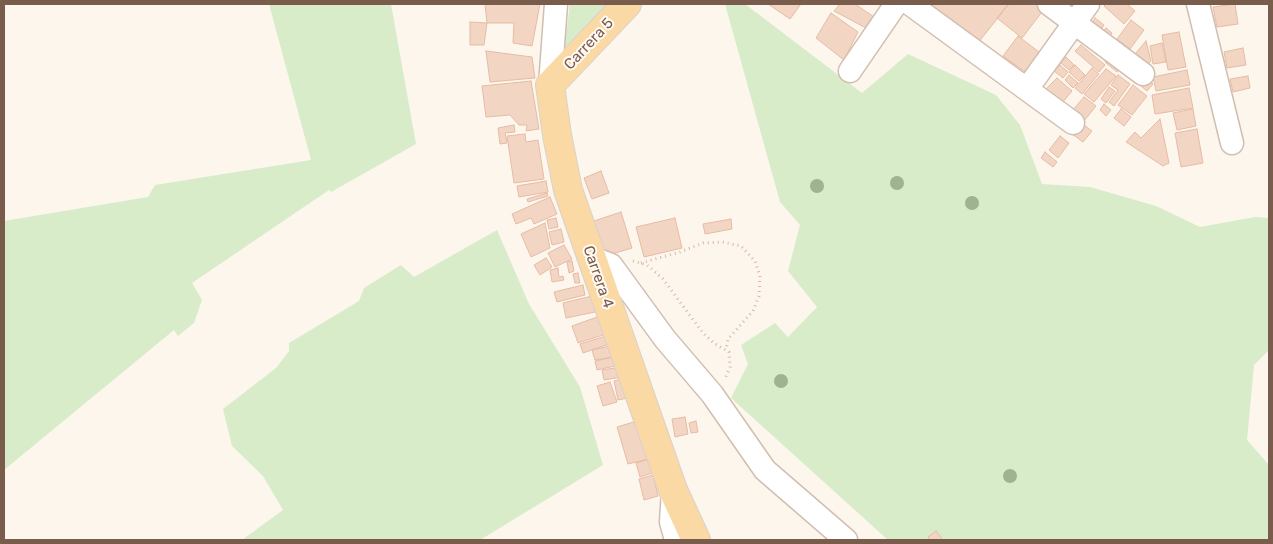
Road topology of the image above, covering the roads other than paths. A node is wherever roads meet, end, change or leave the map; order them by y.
1 (556, 4) edge
2 (627, 4) edge
3 (896, 4) edge
4 (910, 4) edge
5 (1049, 4) edge
6 (1088, 4) edge
7 (1198, 4) edge
8 (1074, 22) junction
9 (850, 71) dead end
10 (1143, 74) dead end
11 (550, 85) junction
12 (1027, 89) junction
13 (1073, 123) dead end
14 (1232, 143) dead end
15 (590, 257) junction
16 (673, 490) junction
17 (676, 540) edge
18 (696, 540) edge
19 (846, 540) edge

1 - 11 street, Carrera 4
2 - 11 main road, Carrera 5
3 - 9 street
4 - 12 street
5 - 8 street
6 - 8 street
7 - 14 street
8 - 10 street
8 - 12 street
11 - 15 main road, Carrera 4
12 - 13 street
15 - 16 main road, Carrera 4
15 - 19 street
16 - 17 street
16 - 18 main road, Carrera 4

